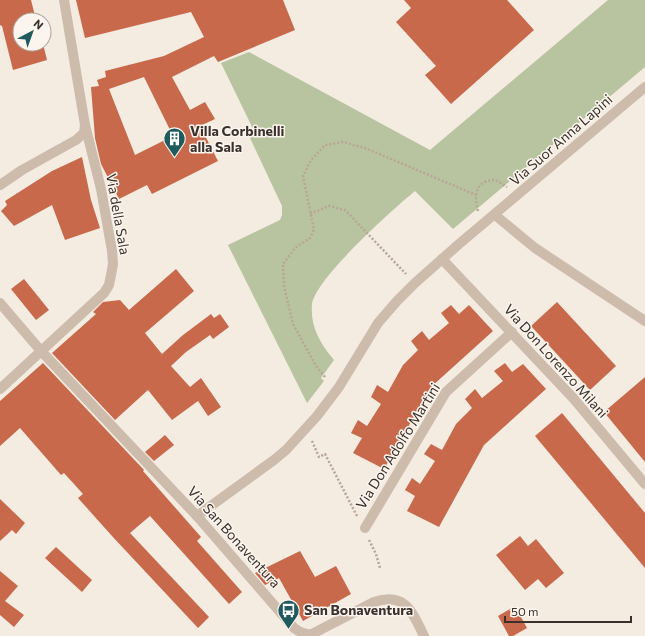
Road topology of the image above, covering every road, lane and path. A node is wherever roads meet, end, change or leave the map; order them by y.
1 (64, 0) edge
2 (645, 87) edge
3 (86, 125) junction
4 (76, 140) junction
5 (91, 150) junction
6 (0, 185) edge
7 (507, 187) dead end
8 (476, 195) junction
9 (479, 212) dead end
10 (310, 214) junction
11 (495, 215) junction
12 (442, 259) junction
13 (406, 274) dead end
14 (0, 303) edge
15 (645, 321) edge
16 (512, 332) junction
17 (42, 351) junction
18 (325, 377) dead end
19 (0, 390) edge
20 (311, 439) dead end
21 (645, 484) edge
22 (197, 516) junction
23 (357, 517) dead end
24 (365, 532) joint
25 (380, 568) dead end
26 (424, 636) edge

1 - 3 street, Via della Sala
2 - 11 street, Via Suor Anna Lapini
3 - 4 street
3 - 5 street, Via della Sala
4 - 5 street
4 - 6 street
5 - 17 street, Via della Sala
7 - 8 path
8 - 9 path
8 - 10 path
10 - 13 path
10 - 18 path
11 - 12 street, Via Suor Anna Lapini
11 - 15 street
12 - 16 street, Via Don Lorenzo Milani
12 - 22 street, Via Suor Anna Lapini
14 - 17 street
16 - 21 street, Via Don Lorenzo Milani
16 - 24 street, Via Don Adolfo Martini
17 - 19 street, Via della Sala
17 - 22 street, Via San Bonaventura
20 - 23 path
22 - 26 street, Via San Bonaventura
24 - 25 path

